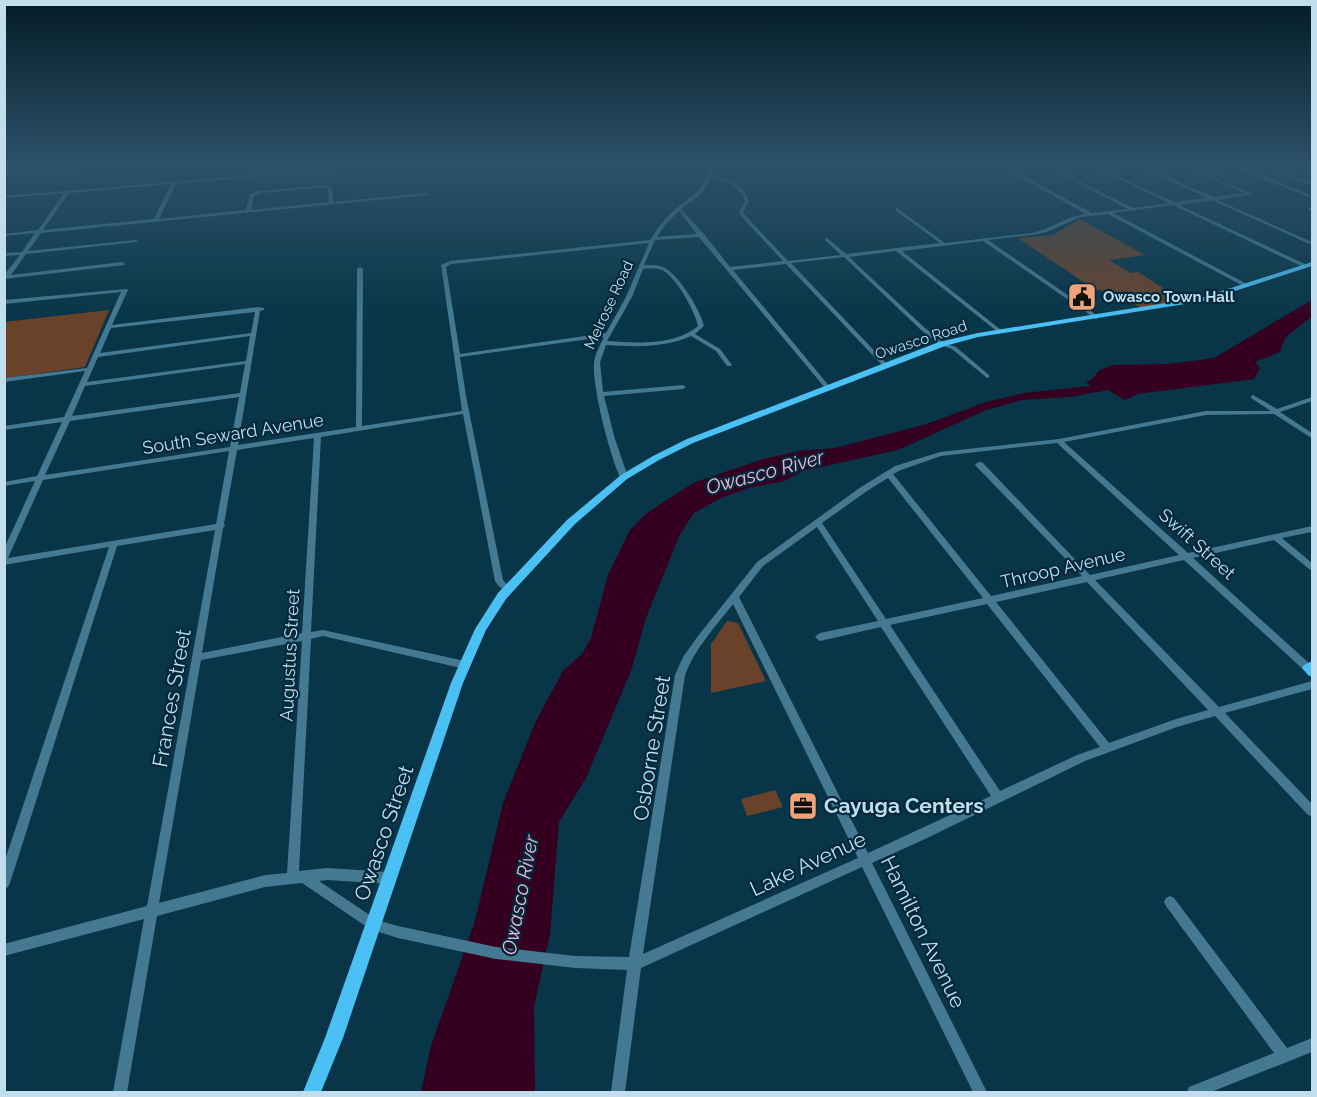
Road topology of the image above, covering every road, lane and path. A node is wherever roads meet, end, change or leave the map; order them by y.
1 (50, 217) edge
2 (181, 217) edge
3 (670, 217) edge
4 (686, 217) edge
5 (744, 217) edge
6 (908, 217) edge
7 (1075, 217) edge
8 (1119, 217) edge
9 (1203, 217) edge
10 (1254, 217) edge
11 (157, 219) joint
12 (40, 231) junction
13 (4, 234) edge
14 (702, 235) junction
15 (827, 239) dead end
16 (653, 240) junction
17 (983, 240) junction
18 (136, 241) dead end
19 (1312, 243) edge
20 (944, 244) junction
21 (898, 250) junction
22 (24, 253) junction
23 (4, 255) edge
24 (843, 256) junction
25 (788, 262) junction
26 (122, 264) dead end
27 (1309, 265) edge
28 (641, 267) junction
29 (360, 269) dead end
30 (729, 269) junction
31 (6, 278) edge
32 (1247, 286) junction
33 (4, 302) edge
34 (1096, 317) junction
35 (108, 327) junction
36 (999, 331) junction
37 (254, 334) junction
38 (609, 334) junction
39 (692, 334) junction
40 (604, 343) junction
41 (942, 344) junction
42 (96, 355) junction
43 (457, 356) junction
44 (249, 362) junction
45 (729, 365) dead end
46 (885, 365) junction
47 (90, 369) junction
48 (987, 376) dead end
49 (4, 380) edge
50 (83, 384) junction
51 (683, 387) dead end
52 (828, 387) junction
53 (244, 394) junction
54 (601, 394) junction
55 (1253, 397) dead end
56 (1312, 399) edge
57 (1276, 411) junction
58 (466, 412) junction
59 (67, 419) junction
60 (4, 428) edge
61 (359, 429) junction
62 (318, 436) junction
63 (1312, 436) edge
64 (1059, 441) junction
65 (235, 448) junction
66 (979, 464) dead end
67 (888, 473) junction
68 (624, 477) junction
69 (40, 479) junction
70 (4, 484) edge
71 (818, 523) junction
72 (221, 526) junction
73 (1312, 530) edge
74 (1275, 537) junction
75 (114, 544) junction
76 (1185, 557) junction
77 (4, 561) edge
78 (1312, 567) edge
79 (1089, 578) junction
80 (507, 591) junction
81 (734, 596) junction
82 (989, 602) junction
83 (884, 624) junction
84 (308, 634) junction
85 (820, 637) dead end
86 (198, 657) junction
87 (465, 665) junction
88 (1311, 669) edge
89 (1312, 685) edge
90 (1216, 712) junction
91 (1107, 747) junction
92 (998, 797) junction
93 (1312, 810) edge
94 (866, 859) junction
95 (297, 876) junction
96 (390, 878) junction
97 (4, 883) edge
98 (1170, 902) dead end
99 (150, 912) junction
100 (374, 925) junction
101 (4, 950) edge
102 (634, 964) junction
103 (1312, 1045) edge
104 (1284, 1056) junction
105 (120, 1092) edge
106 (312, 1092) edge
107 (618, 1092) edge
108 (980, 1092) edge
109 (1194, 1092) edge

1 - 12 street
2 - 11 street
3 - 16 street, Melrose Road
4 - 14 street
5 - 25 street
6 - 20 street
7 - 17 street
8 - 32 street
9 - 27 street
10 - 19 street
11 - 12 street
12 - 13 street
12 - 22 street
14 - 16 street
14 - 30 street
15 - 24 street
16 - 28 street, Melrose Road
16 - 43 street
17 - 20 street
17 - 34 street
18 - 22 street
20 - 21 street
21 - 24 street
21 - 36 street
22 - 23 street
22 - 31 street
24 - 25 street
24 - 41 street
25 - 30 street
25 - 46 street
26 - 31 street
27 - 32 main road, Owasco Road
28 - 38 street, Melrose Road
28 - 39 street
29 - 61 street
30 - 52 street
32 - 34 main road, Owasco Road
33 - 35 street
34 - 36 main road, Owasco Road
35 - 37 street, Frances Street
35 - 42 street
36 - 41 main road, Owasco Road
37 - 42 street
37 - 44 street, Frances Street
38 - 40 street, Melrose Road
38 - 43 street
39 - 40 street
39 - 45 street
40 - 54 street, Melrose Road
41 - 46 main road, Owasco Road
41 - 48 street
42 - 47 street
43 - 58 street
44 - 50 street
44 - 53 street, Frances Street
46 - 52 main road, Owasco Road
47 - 49 street
47 - 50 street
50 - 59 street
51 - 54 street
52 - 68 main road, Owasco Road
53 - 59 street
53 - 65 street, Frances Street
54 - 68 street, Melrose Road
55 - 57 street
56 - 57 street, Osborne Street
57 - 63 street
57 - 64 street, Osborne Street
58 - 61 street, South Seward Avenue
58 - 80 street
59 - 60 street
59 - 69 street
61 - 62 street, South Seward Avenue
62 - 65 street, South Seward Avenue
62 - 84 street, Augustus Street
64 - 67 street, Osborne Street
64 - 76 street, Swift Street
65 - 69 street, South Seward Avenue
65 - 72 street, Frances Street
66 - 79 street
67 - 71 street, Osborne Street
67 - 82 street
68 - 80 main road, Owasco Road
69 - 70 street, South Seward Avenue
69 - 77 street
71 - 81 street, Osborne Street
71 - 83 street
72 - 75 street
72 - 86 street, Frances Street
73 - 74 street, Throop Avenue
74 - 76 street, Throop Avenue
74 - 78 street
75 - 77 street
75 - 97 street
76 - 79 street, Throop Avenue
76 - 88 street, Swift Street
79 - 82 street, Throop Avenue
79 - 90 street
80 - 87 main road, Owasco Street
81 - 94 street, Hamilton Avenue
81 - 102 street, Osborne Street
82 - 83 street, Throop Avenue
82 - 91 street
83 - 85 street, Throop Avenue
83 - 92 street
84 - 86 street
84 - 87 street
84 - 95 street, Augustus Street
86 - 99 street, Frances Street
87 - 96 main road, Owasco Street
89 - 90 street, Lake Avenue
90 - 91 street, Lake Avenue
90 - 93 street
91 - 92 street, Lake Avenue
92 - 94 street, Lake Avenue
94 - 102 street, Lake Avenue
94 - 108 street, Hamilton Avenue
95 - 96 street
95 - 99 street
95 - 100 street, Lake Avenue
96 - 100 main road, Owasco Street
98 - 104 street
99 - 101 street
99 - 105 street, Frances Street
100 - 102 street, Lake Avenue
100 - 106 main road, Owasco Street
102 - 107 street, Osborne Street
103 - 104 street
104 - 109 street

